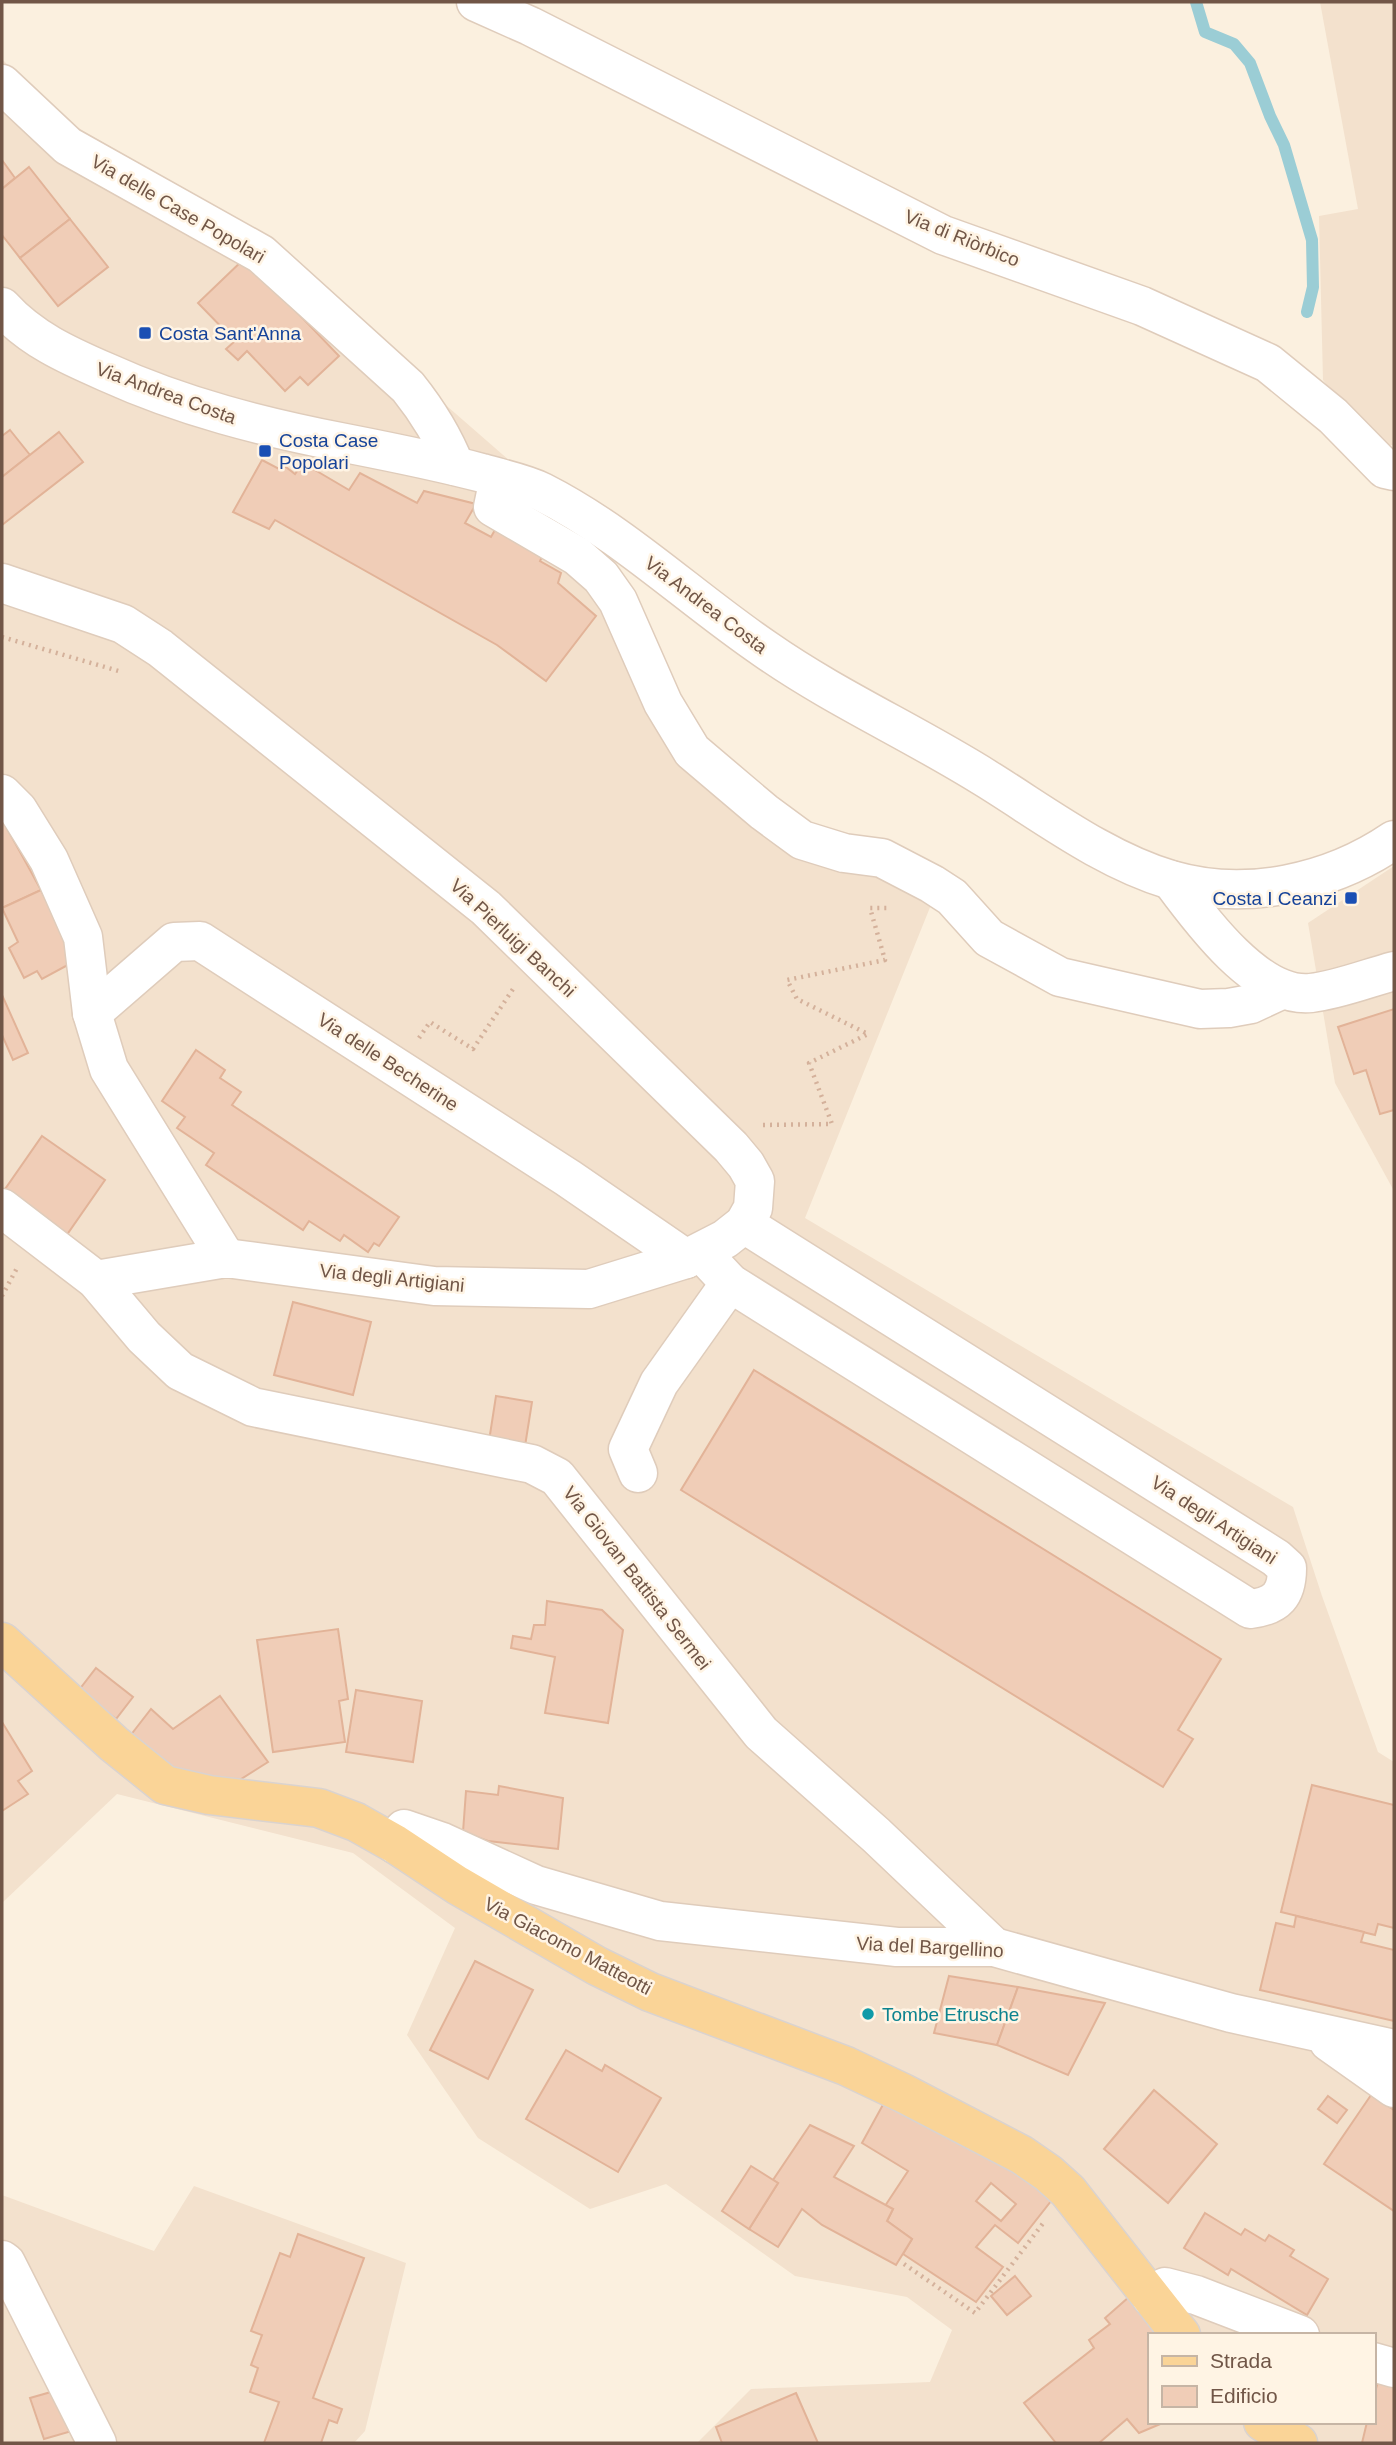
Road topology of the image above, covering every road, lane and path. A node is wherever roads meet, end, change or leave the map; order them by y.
1 (476, 2) edge
2 (2, 84) edge
3 (2, 307) edge
4 (455, 466) junction
5 (1394, 471) edge
6 (496, 492) junction
7 (2, 583) edge
8 (2, 637) edge
9 (128, 674) dead end
10 (2, 794) edge
11 (1394, 840) edge
12 (1171, 880) junction
13 (894, 908) dead end
14 (1394, 971) edge
15 (516, 984) dead end
16 (1281, 989) junction
17 (92, 1013) junction
18 (398, 1068) junction
19 (731, 1147) junction
20 (2, 1208) edge
21 (744, 1224) junction
22 (694, 1255) junction
23 (226, 1258) junction
24 (96, 1280) junction
25 (730, 1283) junction
26 (638, 1473) dead end
27 (2, 1642) edge
28 (395, 1844) junction
29 (994, 1947) junction
30 (1313, 2031) junction
31 (1394, 2049) edge
32 (1394, 2088) edge
33 (1068, 2191) junction
34 (2, 2260) edge
35 (904, 2264) dead end
36 (1151, 2297) junction
37 (1179, 2333) edge
38 (1295, 2333) edge
39 (1375, 2363) edge
40 (1394, 2368) edge
41 (1266, 2424) edge
42 (97, 2443) edge
43 (1298, 2443) edge

1 - 5 street, Via di Riòrbico
2 - 4 street, Via delle Case Popolari
3 - 4 street, Via Andrea Costa
4 - 6 street, Via Andrea Costa
6 - 12 street, Via Andrea Costa
6 - 16 street
7 - 19 street, Via Pierluigi Banchi
8 - 9 path
10 - 17 street
11 - 12 street, Via Andrea Costa
12 - 16 street
13 - 19 path
14 - 16 street
15 - 18 path
17 - 18 street, Via delle Becherine
17 - 23 street
18 - 22 street, Via delle Becherine
19 - 21 street, Via Pierluigi Banchi
20 - 24 street, Via Giovan Battista Sermei
21 - 22 street
21 - 25 street, Via degli Artigiani
22 - 23 street, Via degli Artigiani
22 - 25 street, Via degli Artigiani
23 - 24 street, Via degli Artigiani
24 - 29 street, Via Giovan Battista Sermei
25 - 26 street
27 - 28 main road, Via Giacomo Matteotti
28 - 29 street, Via del Bargellino
28 - 33 main road, Via Giacomo Matteotti
29 - 30 street, Via del Bargellino
30 - 31 street, Via del Bargellino
30 - 32 street
33 - 35 path
33 - 36 main road, Via Giacomo Matteotti
34 - 42 street
36 - 37 main road, Via Giacomo Matteotti
36 - 38 street
39 - 40 street
41 - 43 main road

